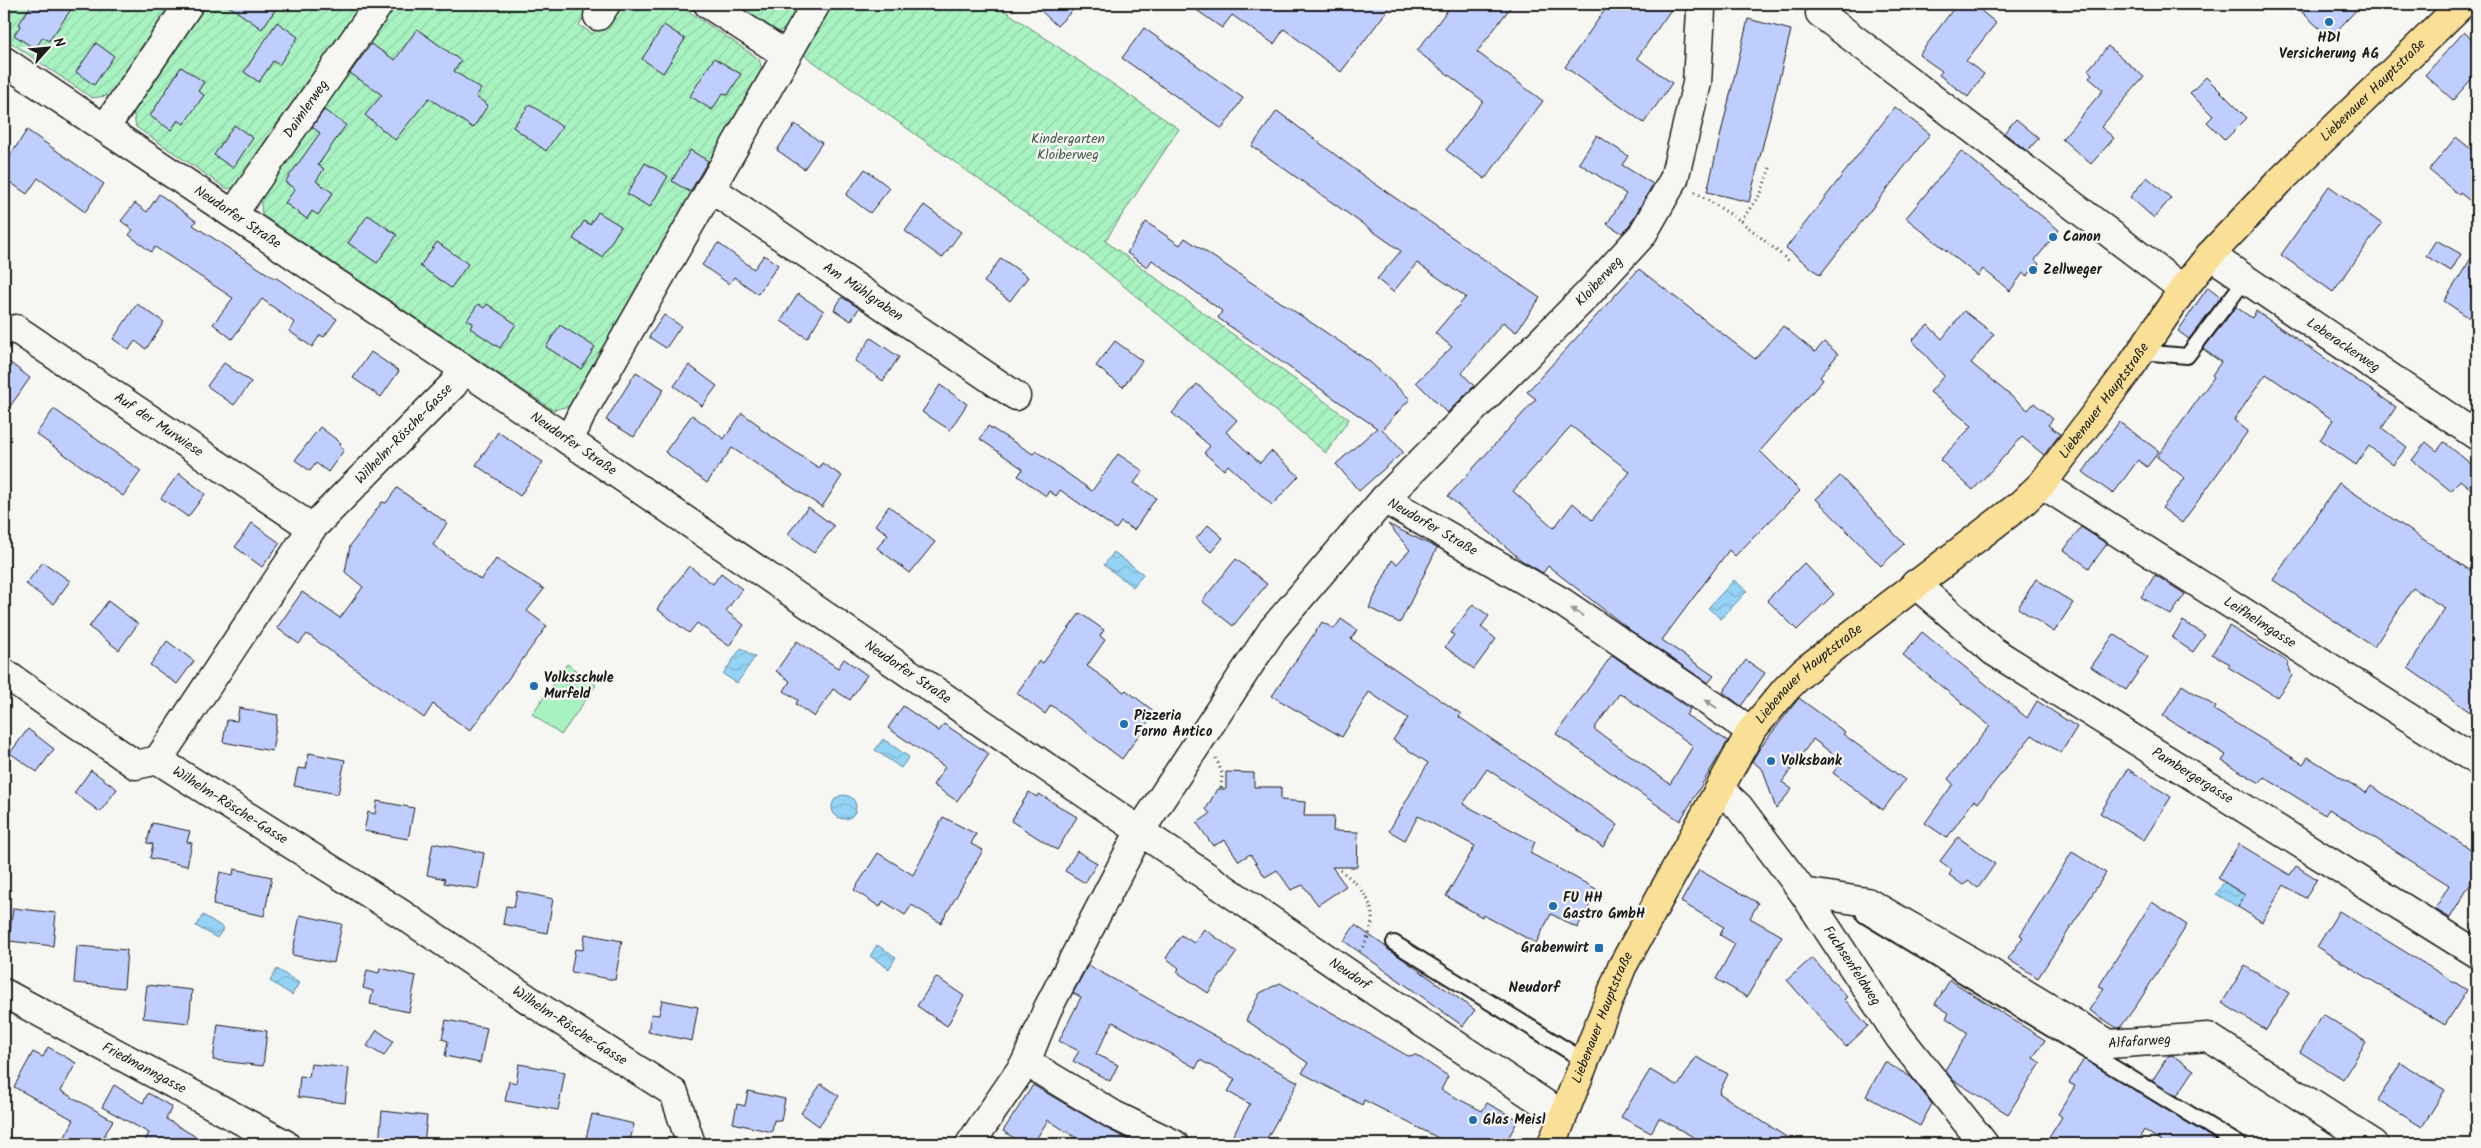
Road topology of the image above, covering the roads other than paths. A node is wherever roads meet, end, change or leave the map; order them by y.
1 (189, 4) edge
2 (378, 4) edge
3 (708, 4) edge
4 (816, 4) edge
5 (1699, 4) edge
6 (2462, 4) edge
7 (1820, 13) dead end
8 (786, 54) junction
9 (4, 61) edge
10 (105, 128) junction
11 (710, 188) junction
12 (232, 214) junction
13 (2210, 256) junction
14 (2246, 280) junction
15 (2183, 289) junction
16 (4, 331) edge
17 (2140, 352) junction
18 (464, 369) junction
19 (1016, 396) dead end
20 (2477, 436) edge
21 (569, 441) junction
22 (2042, 484) junction
23 (1384, 499) junction
24 (312, 528) junction
25 (1916, 584) junction
26 (4, 673) edge
27 (1751, 731) junction
28 (158, 760) junction
29 (2477, 761) edge
30 (1720, 789) junction
31 (1140, 831) junction
32 (1803, 892) junction
33 (1854, 901) junction
34 (1394, 943) dead end
35 (2477, 954) edge
36 (4, 993) edge
37 (1584, 1061) junction
38 (1026, 1062) junction
39 (1562, 1115) junction
40 (285, 1144) edge
41 (691, 1144) edge
42 (970, 1144) edge
43 (1174, 1144) edge
44 (1552, 1144) edge
45 (1984, 1144) edge
46 (2239, 1144) edge
47 (2374, 1144) edge

1 - 10 street
2 - 12 street, Daimlerweg
3 - 8 street
4 - 8 street
5 - 23 street, Kloiberweg
6 - 13 main road, Liebenauer Hauptstraße
7 - 15 street
8 - 11 street
9 - 10 street, Neudorfer Straße
10 - 12 street, Neudorfer Straße
11 - 19 street, Am Mühlgraben
11 - 21 street
12 - 18 street, Neudorfer Straße
13 - 14 street, Leberackerweg
13 - 15 main road, Liebenauer Hauptstraße
14 - 17 lane
14 - 20 street, Leberackerweg
15 - 17 main road, Liebenauer Hauptstraße
16 - 24 street, Auf der Murwiese
17 - 22 main road, Liebenauer Hauptstraße
18 - 21 street, Neudorfer Straße
18 - 24 street, Wilhelm-Rösche-Gasse
21 - 31 street, Neudorfer Straße
22 - 25 main road, Liebenauer Hauptstraße
22 - 29 street, Leifhelmgasse
27 -> 23 street, Neudorfer Straße
23 - 31 street, Neudorfer Straße
24 - 28 street, Wilhelm-Rösche-Gasse
25 - 27 main road, Liebenauer Hauptstraße
25 - 35 street, Pambergergasse
26 - 28 street
27 - 30 main road, Liebenauer Hauptstraße
28 - 41 street, Wilhelm-Rösche-Gasse
30 - 32 street, Fuchsenfeldweg
30 - 37 main road, Liebenauer Hauptstraße
31 - 38 street, Neudorfer Straße
31 - 39 street, Neudorf
32 - 33 street, Alfafarweg
32 - 45 street, Fuchsenfeldweg
33 - 46 lane, Alfafarweg
33 - 47 street, Alfafarweg
34 - 37 lane
36 - 40 street, Friedmanngasse
37 - 39 main road, Liebenauer Hauptstraße
38 - 42 street
38 - 43 street
39 - 44 main road, Liebenauer Hauptstraße

